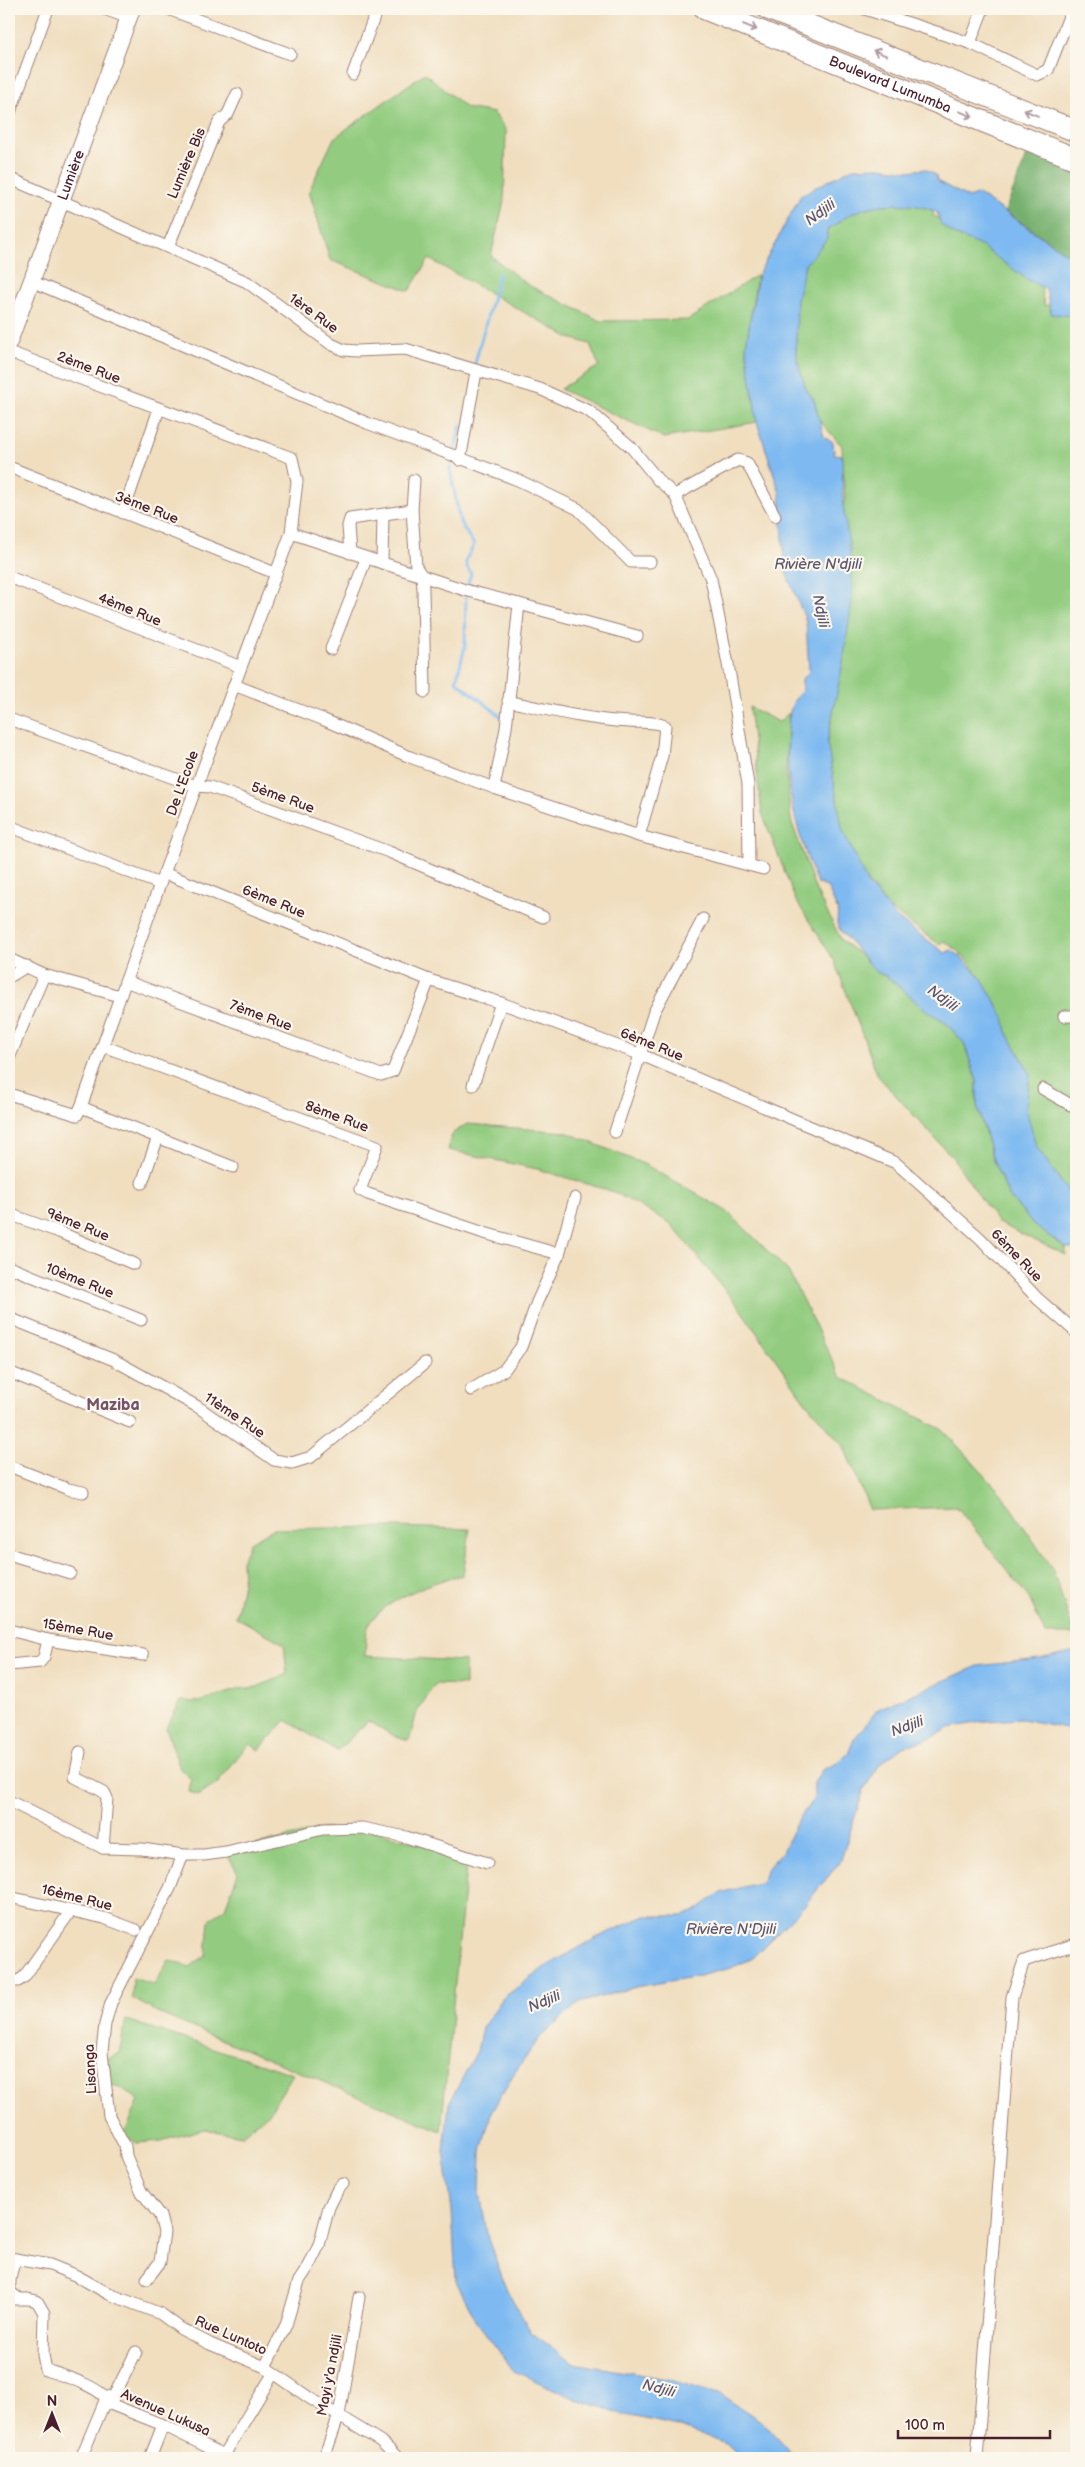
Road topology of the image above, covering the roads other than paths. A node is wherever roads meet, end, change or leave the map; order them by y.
1 (48, 9) edge
2 (104, 9) edge
3 (168, 9) edge
4 (377, 9) edge
5 (705, 9) edge
6 (768, 9) edge
7 (983, 9) edge
8 (1072, 9) edge
9 (872, 10) edge
10 (131, 13) edge
11 (970, 43) junction
12 (290, 54) dead end
13 (353, 74) dead end
14 (237, 94) dead end
15 (9, 115) edge
16 (1076, 131) edge
17 (1076, 159) edge
18 (9, 178) edge
19 (60, 200) junction
20 (168, 247) junction
21 (31, 281) junction
22 (12, 321) edge
23 (9, 342) edge
24 (9, 352) edge
25 (474, 371) junction
26 (159, 409) junction
27 (292, 458) joint
28 (460, 460) junction
29 (9, 467) edge
30 (414, 480) dead end
31 (675, 495) junction
32 (412, 510) junction
33 (123, 513) junction
34 (383, 515) junction
35 (775, 516) dead end
36 (291, 533) junction
37 (350, 553) junction
38 (366, 559) junction
39 (650, 562) dead end
40 (382, 563) junction
41 (276, 573) junction
42 (422, 576) junction
43 (9, 577) edge
44 (519, 604) junction
45 (637, 636) dead end
46 (331, 649) dead end
47 (241, 666) junction
48 (234, 685) junction
49 (425, 692) dead end
50 (508, 701) junction
51 (9, 718) edge
52 (196, 786) junction
53 (494, 788) junction
54 (9, 826) edge
55 (639, 836) junction
56 (748, 865) junction
57 (763, 869) dead end
58 (162, 878) junction
59 (543, 917) dead end
60 (703, 920) dead end
61 (9, 959) edge
62 (27, 966) junction
63 (44, 975) junction
64 (9, 977) edge
65 (429, 980) junction
66 (125, 981) junction
67 (120, 996) junction
68 (501, 1003) junction
69 (1064, 1016) dead end
70 (1076, 1016) edge
71 (103, 1046) junction
72 (639, 1054) junction
73 (9, 1058) edge
74 (473, 1085) dead end
75 (1042, 1089) dead end
76 (9, 1094) edge
77 (1076, 1108) edge
78 (79, 1111) junction
79 (615, 1132) dead end
80 (158, 1138) junction
81 (233, 1167) dead end
82 (142, 1182) dead end
83 (575, 1198) dead end
84 (9, 1214) edge
85 (559, 1254) junction
86 (134, 1264) dead end
87 (9, 1267) edge
88 (9, 1318) edge
89 (141, 1320) dead end
90 (1076, 1332) edge
91 (425, 1364) dead end
92 (9, 1372) edge
93 (471, 1390) dead end
94 (130, 1422) dead end
95 (9, 1466) edge
96 (83, 1492) dead end
97 (9, 1554) edge
98 (70, 1572) dead end
99 (9, 1630) edge
100 (48, 1640) junction
101 (143, 1654) dead end
102 (9, 1665) edge
103 (80, 1752) dead end
104 (9, 1801) edge
105 (103, 1848) junction
106 (182, 1855) junction
107 (487, 1863) dead end
108 (9, 1897) edge
109 (70, 1912) junction
110 (136, 1930) dead end
111 (1076, 1944) edge
112 (9, 1982) edge
113 (344, 2184) dead end
114 (12, 2259) edge
115 (148, 2279) dead end
116 (359, 2297) dead end
117 (14, 2299) edge
118 (136, 2352) dead end
119 (269, 2370) junction
120 (108, 2400) junction
121 (339, 2415) junction
122 (163, 2425) junction
123 (227, 2456) edge
124 (80, 2458) edge
125 (150, 2458) edge
126 (324, 2458) edge
127 (398, 2458) edge
128 (977, 2458) edge

1 - 15 street
2 - 10 street
3 - 12 street
4 - 13 street
5 -> 17 highway, Boulevard Lumumba
16 -> 6 highway, Boulevard Lumumba
7 - 11 street
8 - 11 street
9 - 11 street
10 - 19 street, Lumière
14 - 20 street, Lumière Bis
18 - 19 street, 1ère Rue
19 - 20 street, 1ère Rue
19 - 21 street, Lumière
20 - 25 street, 1ère Rue
21 - 22 street, Lumière
21 - 28 street
22 - 23 street, Lumière
24 - 26 street, 2ème Rue
25 - 28 street
25 - 31 street, 1ère Rue
26 - 27 street, 2ème Rue
26 - 33 street
27 - 36 street, De L'Ecole
28 - 39 street
29 - 33 street, 3ème Rue
30 - 32 street
31 - 35 street
31 - 56 street
32 - 34 street
32 - 42 street
33 - 41 street, 3ème Rue
34 - 37 street
34 - 40 street
36 - 37 street
36 - 41 street, De L'Ecole
37 - 38 street
38 - 40 street
38 - 46 street
40 - 42 street
41 - 47 street, De L'Ecole
42 - 44 street
42 - 49 street
43 - 47 street, 4ème Rue
44 - 45 street
44 - 50 street
47 - 48 street, De L'Ecole
48 - 52 street, De L'Ecole
48 - 53 street
50 - 53 street
50 - 55 street
51 - 52 street, 5ème Rue
52 - 58 street, De L'Ecole
52 - 59 street, 5ème Rue
53 - 55 street
54 - 58 street, 6ème Rue
55 - 56 street
56 - 57 street
58 - 65 street, 6ème Rue
58 - 66 street, De L'Ecole
60 - 72 street
61 - 62 street
62 - 63 street
62 - 64 street
63 - 67 street
63 - 73 street
65 - 66 street, 7ème Rue
65 - 68 street, 6ème Rue
66 - 67 street, De L'Ecole
67 - 71 street, De L'Ecole
68 - 72 street, 6ème Rue
68 - 74 street
69 - 70 street
71 - 78 street, De L'Ecole
71 - 85 street, 8ème Rue
72 - 79 street
72 - 90 street, 6ème Rue
75 - 77 street
76 - 78 street
78 - 80 street
80 - 81 street
80 - 82 street
83 - 85 street
84 - 86 street, 9ème Rue
85 - 93 street
87 - 89 street, 10ème Rue
88 - 91 street, 11ème Rue
92 - 94 street
95 - 96 street
97 - 98 street
99 - 100 street, 15ème Rue
100 - 101 street, 15ème Rue
100 - 102 street
103 - 105 street
104 - 105 street
105 - 106 street
106 - 107 street
106 - 115 street, Lisanga
108 - 109 street, 16ème Rue
109 - 110 street, 16ème Rue
109 - 112 street
111 - 128 street
113 - 119 street
114 - 117 street
114 - 119 street, Rue Luntoto
116 - 121 street, Mayi y'a ndjili
117 - 120 street, Avenue Lukusa
118 - 120 street
119 - 121 street, Rue Luntoto
119 - 123 street
120 - 122 street, Avenue Lukusa
120 - 124 street
121 - 126 street, Mayi y'a ndjili
121 - 127 street, Rue Luntoto
122 - 123 street, Avenue Lukusa
122 - 125 street

